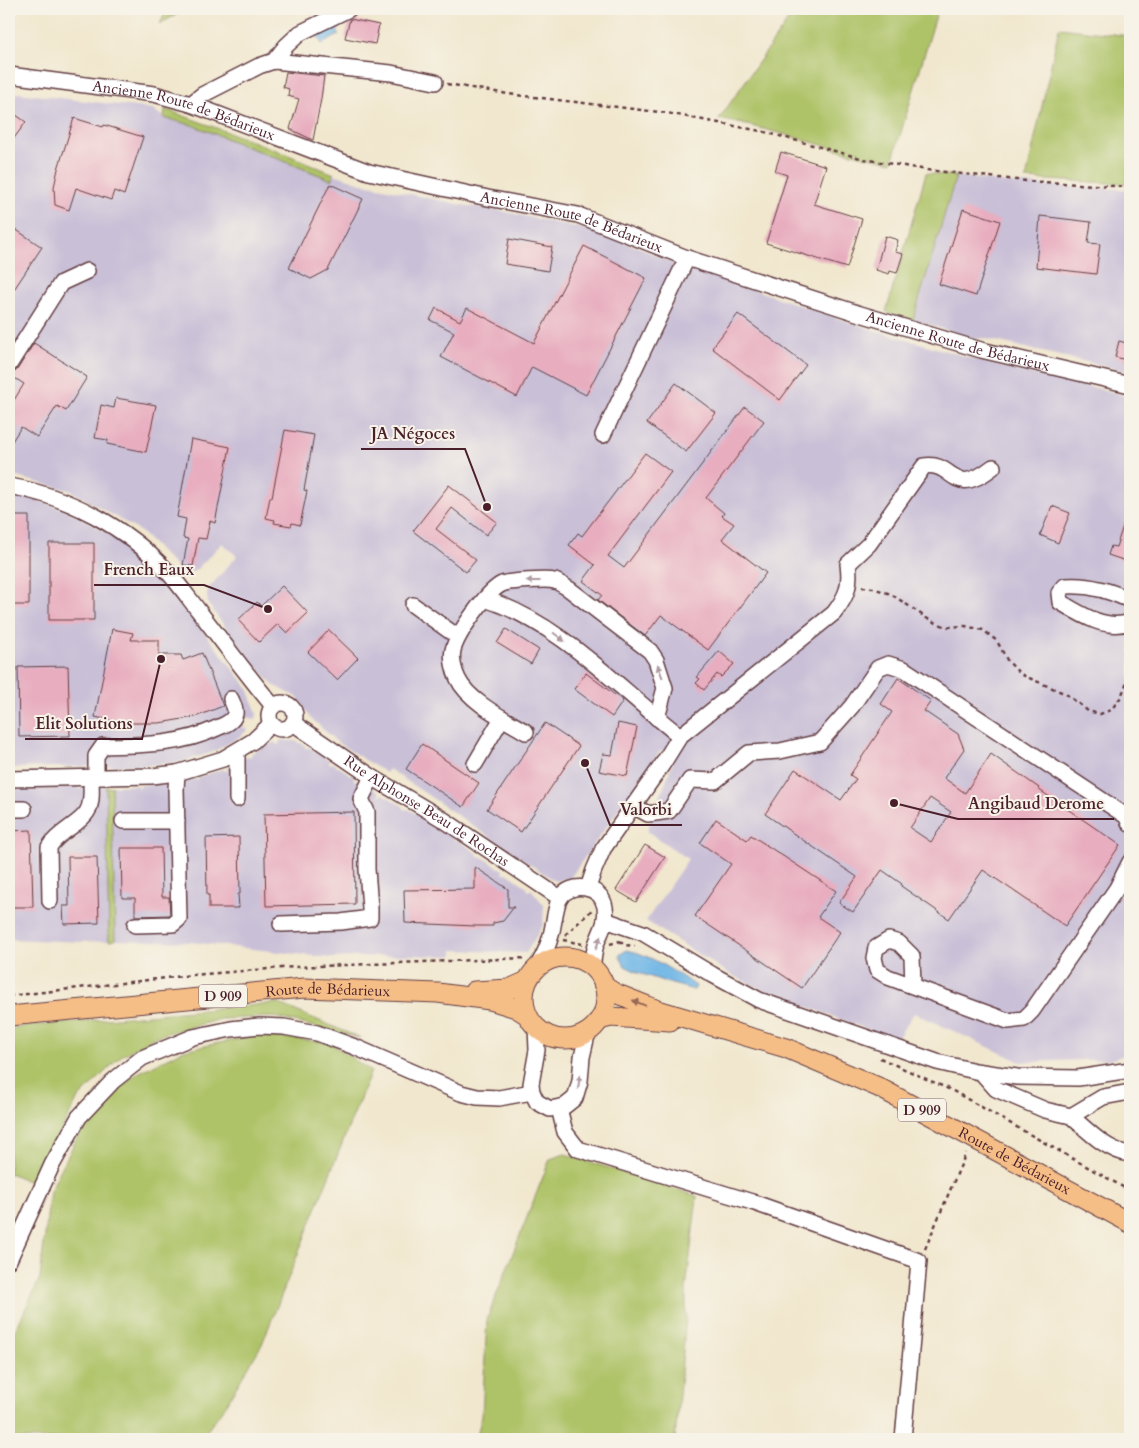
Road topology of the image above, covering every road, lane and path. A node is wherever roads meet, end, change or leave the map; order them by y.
1 (349, 9) edge
2 (274, 61) junction
3 (9, 75) edge
4 (435, 82) joint
5 (191, 104) junction
6 (1130, 187) edge
7 (686, 258) junction
8 (87, 271) dead end
9 (9, 365) edge
10 (1130, 385) edge
11 (603, 435) dead end
12 (993, 467) dead end
13 (9, 486) edge
14 (848, 587) junction
15 (485, 598) junction
16 (1130, 600) edge
17 (413, 605) dead end
18 (1130, 622) edge
19 (458, 637) junction
20 (1130, 674) edge
21 (231, 700) dead end
22 (273, 706) junction
23 (502, 718) junction
24 (657, 718) junction
25 (293, 723) junction
26 (271, 724) junction
27 (526, 732) dead end
28 (680, 736) junction
29 (237, 751) junction
30 (475, 764) dead end
31 (177, 773) junction
32 (94, 777) junction
33 (372, 777) junction
34 (9, 779) edge
35 (237, 799) dead end
36 (634, 806) junction
37 (9, 809) edge
38 (24, 809) dead end
39 (123, 820) dead end
40 (177, 821) junction
41 (1130, 824) edge
42 (1130, 862) edge
43 (588, 888) junction
44 (560, 898) junction
45 (603, 899) junction
46 (50, 901) dead end
47 (605, 920) junction
48 (135, 924) dead end
49 (281, 924) dead end
50 (561, 939) dead end
51 (620, 941) dead end
52 (637, 946) dead end
53 (592, 967) junction
54 (531, 968) junction
55 (604, 986) junction
56 (913, 986) dead end
57 (438, 993) junction
58 (9, 996) edge
59 (9, 1016) edge
60 (532, 1021) junction
61 (702, 1024) junction
62 (594, 1025) junction
63 (878, 1058) dead end
64 (1130, 1070) edge
65 (981, 1072) junction
66 (532, 1092) junction
67 (1130, 1092) edge
68 (559, 1108) junction
69 (1071, 1116) junction
70 (973, 1138) junction
71 (1130, 1154) edge
72 (1130, 1191) edge
73 (1130, 1223) edge
74 (14, 1234) edge
75 (9, 1260) edge
76 (919, 1261) junction
77 (903, 1439) edge

1 - 2 street
2 - 4 street
2 - 5 street
3 - 5 street, Ancienne Route de Bédarieux
4 - 6 path
5 - 7 street, Ancienne Route de Bédarieux
7 - 10 street, Ancienne Route de Bédarieux
7 - 11 street
8 - 9 street
12 - 14 street
13 - 22 street
14 - 20 path
14 - 28 street
15 - 19 street
15 -> 24 street
24 -> 15 street
16 - 18 street
17 - 19 street
19 - 23 street
21 - 32 street
22 - 25 street
22 - 26 street
23 - 27 street
23 - 30 street
24 - 28 street
25 - 26 street
25 - 33 street, Rue Alphonse Beau de Rochas
26 - 29 street
28 - 36 street
29 - 31 street
29 - 35 street
31 - 32 street
31 - 40 street
32 - 34 street
32 - 46 street
33 - 44 street, Rue Alphonse Beau de Rochas
33 - 49 street
36 - 41 street
36 - 43 street
37 - 38 street
39 - 40 street
40 - 48 street
42 - 56 street
43 - 44 street
43 - 45 street
44 - 54 street
45 - 47 street
45 - 50 path
53 -> 47 street
47 - 65 street
51 - 52 path
53 - 54 main road
53 - 55 main road
54 - 57 main road, Route de Bédarieux / D 909
54 - 58 path
54 - 60 main road
61 -> 55 main road, Route de Bédarieux / D 909
55 - 62 main road
57 - 59 main road, Route de Bédarieux / D 909
57 - 60 main road, Route de Bédarieux / D 909
60 - 62 main road
60 - 66 street
61 - 62 main road, Route de Bédarieux / D 909
61 - 70 main road, Route de Bédarieux / D 909
68 -> 62 street
63 - 72 path
64 - 65 street
65 - 69 street
66 - 68 street
66 - 74 street
67 - 69 street
68 - 76 street
69 - 71 street
70 - 73 main road, Route de Bédarieux / D 909
70 - 76 path
74 - 75 street
76 - 77 street

